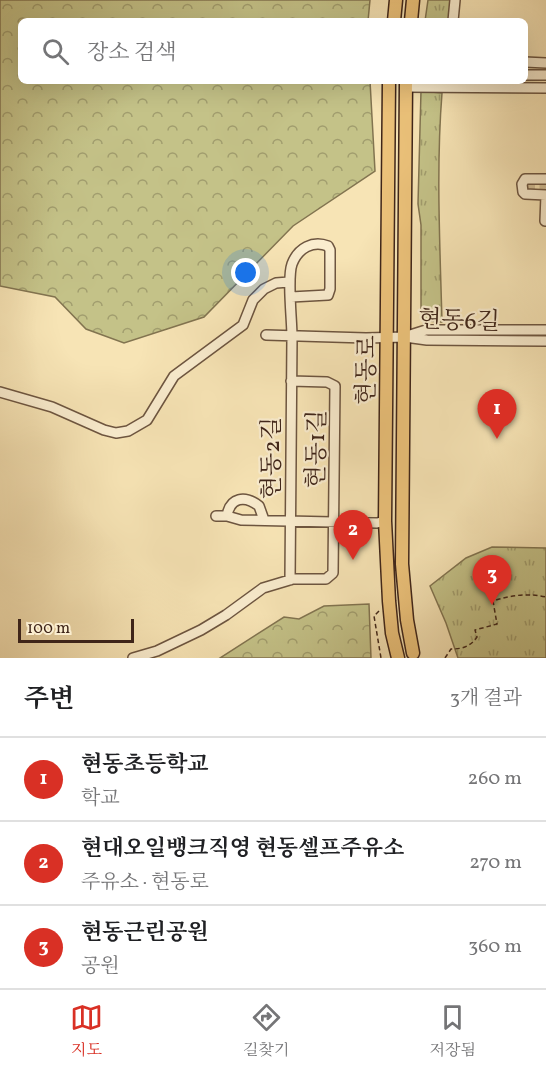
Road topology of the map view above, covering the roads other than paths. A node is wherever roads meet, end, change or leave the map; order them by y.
1 (396, 0) edge
2 (413, 0) edge
3 (455, 0) edge
4 (394, 18) edge
5 (411, 18) edge
6 (453, 18) edge
7 (528, 62) edge
8 (546, 63) edge
9 (528, 75) edge
10 (546, 75) edge
11 (389, 84) edge
12 (406, 84) edge
13 (546, 88) edge
14 (546, 179) edge
15 (546, 195) edge
16 (545, 221) edge
17 (289, 282) junction
18 (291, 297) junction
19 (546, 330) edge
20 (266, 335) dead end
21 (292, 336) junction
22 (405, 337) junction
23 (387, 338) junction
24 (546, 341) edge
25 (291, 381) junction
26 (0, 392) edge
27 (216, 516) dead end
28 (227, 516) junction
29 (264, 520) junction
30 (290, 520) junction
31 (385, 521) junction
32 (334, 522) junction
33 (290, 580) junction
34 (413, 653) dead end
35 (133, 658) edge
36 (398, 658) edge

1 - 4 main road
2 - 5 main road
3 - 6 street
7 - 8 street
9 - 10 street
11 - 23 main road, 현동로
12 - 13 street
12 - 22 main road, 현동로
14 - 15 street
15 - 16 street
17 - 18 street, 현동2길
17 - 18 street, 현동2길
17 - 26 street
18 - 21 street, 현동2길
19 - 22 street, 현동6길
20 - 21 street
21 - 23 street
21 - 25 street, 현동2길
22 - 23 street
22 - 24 street, 현동6길
22 - 34 main road, 현동로
23 - 31 main road, 현동로
25 - 30 street, 현동2길
25 - 32 street, 현동1길
27 - 28 street, 현동1길
28 - 29 street, 현동1길
28 - 29 street
29 - 30 street, 현동1길
30 - 32 street, 현동1길
30 - 33 street, 현동2길
31 - 32 street, 현동1길
31 - 36 main road, 현동로
32 - 33 street, 현동1길
33 - 35 street

